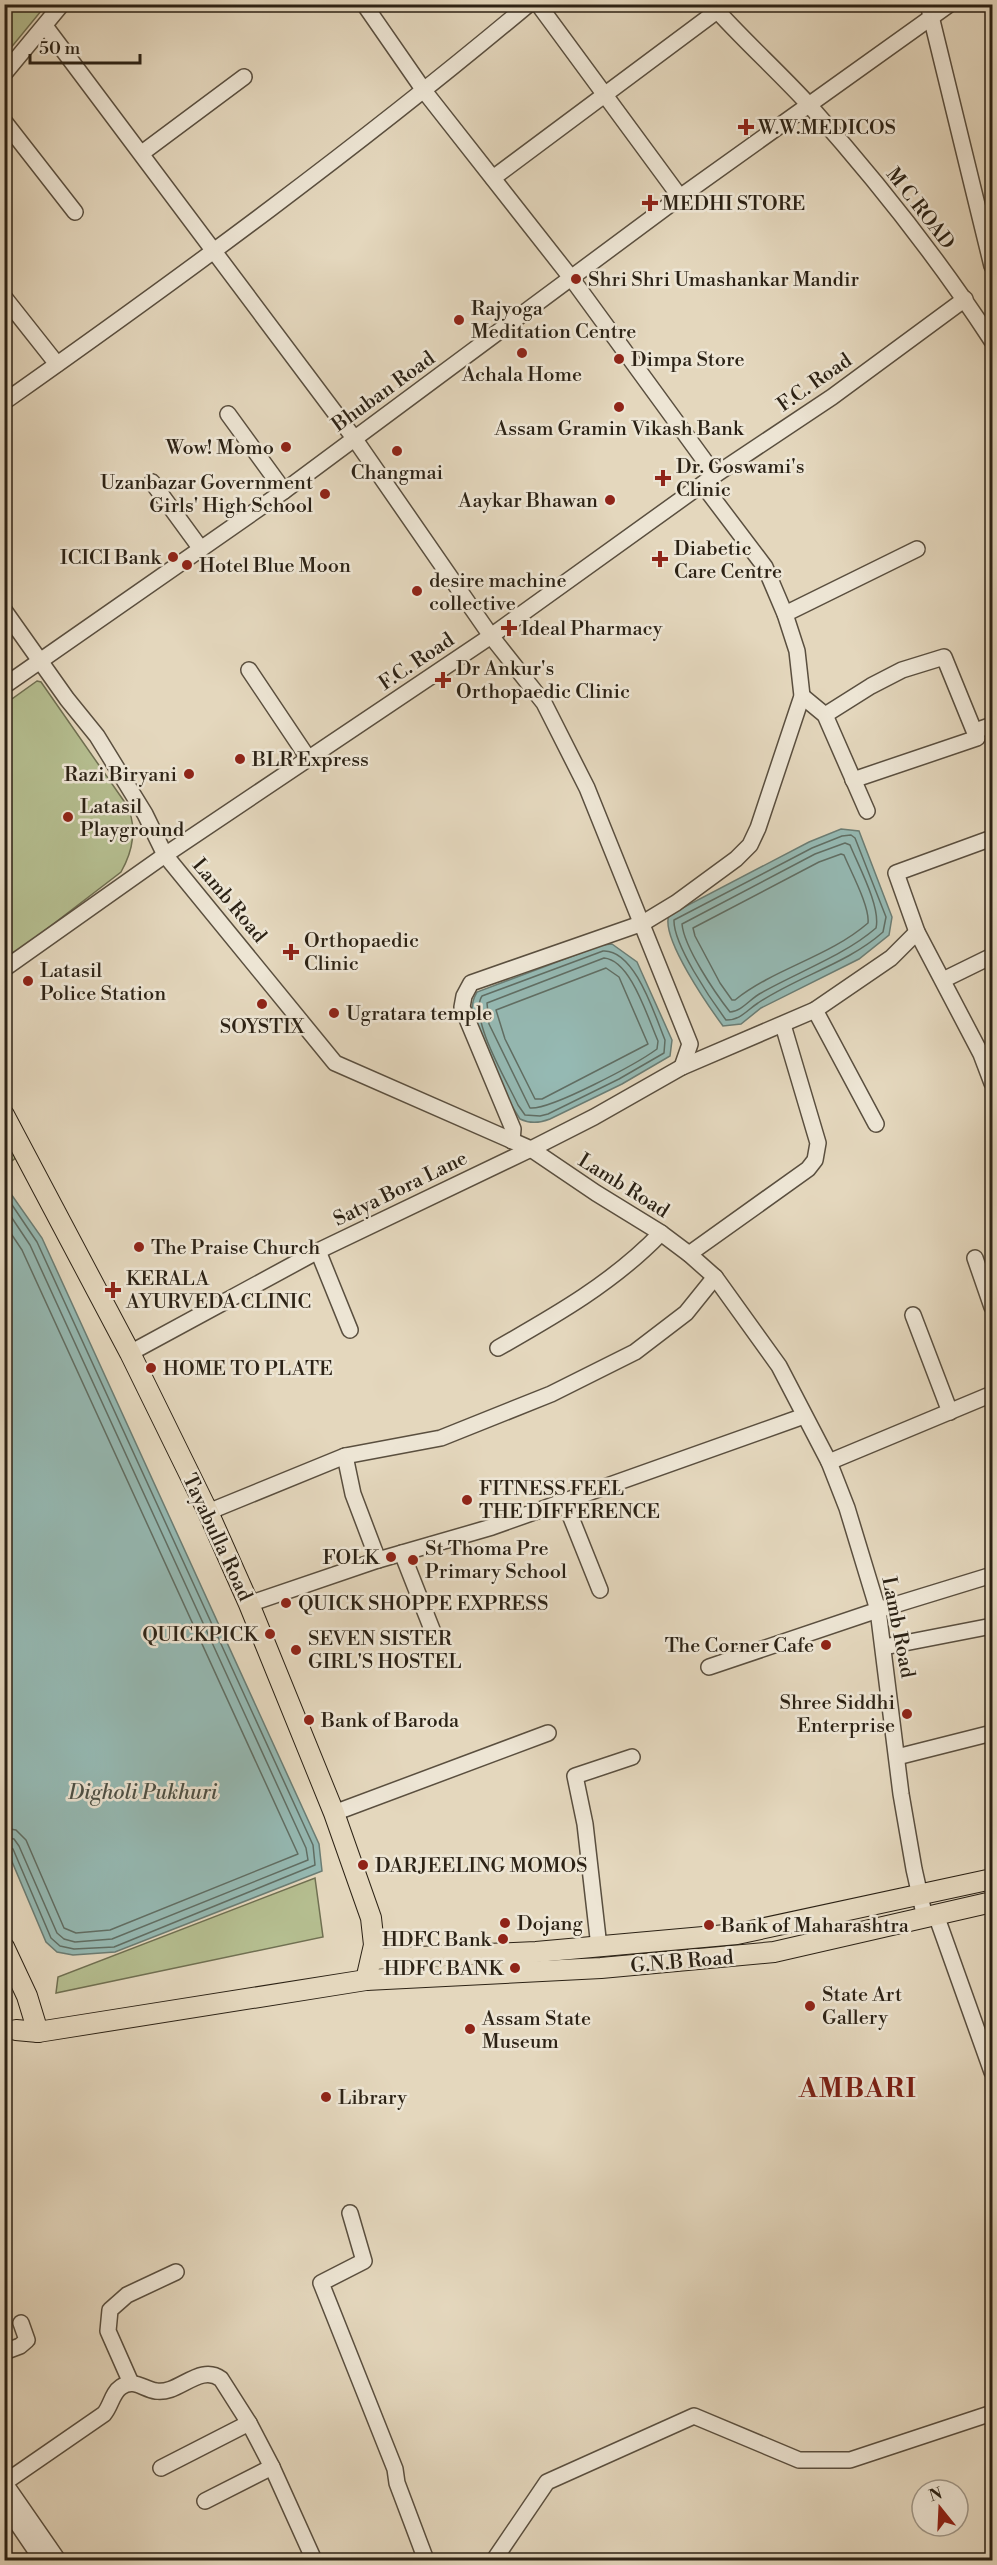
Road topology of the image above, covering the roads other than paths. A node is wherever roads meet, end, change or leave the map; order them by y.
1 (62, 4) edge
2 (363, 4) edge
3 (529, 4) edge
4 (538, 4) edge
5 (950, 4) edge
6 (714, 8) edge
7 (930, 11) edge
8 (45, 26) junction
9 (4, 74) edge
10 (244, 77) dead end
11 (426, 92) junction
12 (603, 95) junction
13 (809, 106) junction
14 (4, 121) edge
15 (142, 153) junction
16 (494, 178) junction
17 (680, 197) junction
18 (75, 212) dead end
19 (214, 250) junction
20 (993, 266) edge
21 (572, 279) junction
22 (4, 297) edge
23 (965, 299) junction
24 (993, 341) edge
25 (57, 364) junction
26 (4, 402) edge
27 (228, 414) dead end
28 (354, 438) junction
29 (709, 480) junction
30 (152, 482) dead end
31 (284, 491) junction
32 (201, 549) junction
33 (917, 549) dead end
34 (4, 610) edge
35 (785, 614) junction
36 (491, 636) junction
37 (40, 660) junction
38 (249, 670) dead end
39 (4, 686) edge
40 (802, 696) junction
41 (825, 715) junction
42 (993, 725) edge
43 (975, 731) junction
44 (308, 758) junction
45 (853, 780) junction
46 (867, 811) dead end
47 (993, 838) edge
48 (165, 855) junction
49 (643, 923) junction
50 (917, 932) junction
51 (993, 956) edge
52 (4, 969) edge
53 (943, 980) junction
54 (814, 1010) junction
55 (783, 1025) junction
56 (690, 1044) junction
57 (714, 1053) junction
58 (682, 1067) junction
59 (993, 1083) edge
60 (4, 1115) edge
61 (876, 1124) dead end
62 (512, 1141) junction
63 (531, 1149) junction
64 (661, 1233) junction
65 (318, 1251) junction
66 (689, 1254) junction
67 (975, 1258) dead end
68 (715, 1277) junction
69 (993, 1307) edge
70 (913, 1315) dead end
71 (350, 1330) dead end
72 (498, 1348) dead end
73 (130, 1353) junction
74 (993, 1394) edge
75 (950, 1412) junction
76 (804, 1416) junction
77 (345, 1456) junction
78 (829, 1462) junction
79 (564, 1500) junction
80 (208, 1512) junction
81 (402, 1553) junction
82 (378, 1560) junction
83 (993, 1575) edge
84 (600, 1590) dead end
85 (249, 1604) junction
86 (878, 1610) junction
87 (993, 1626) edge
88 (435, 1637) dead end
89 (884, 1647) junction
90 (710, 1667) dead end
91 (548, 1733) dead end
92 (993, 1733) edge
93 (632, 1757) dead end
94 (897, 1757) junction
95 (334, 1813) junction
96 (993, 1879) edge
97 (920, 1894) junction
98 (993, 1902) edge
99 (931, 1916) junction
100 (4, 1947) edge
101 (599, 1947) junction
102 (372, 1959) junction
103 (366, 1980) junction
104 (35, 2024) junction
105 (10, 2031) edge
106 (993, 2072) edge
107 (350, 2213) dead end
108 (176, 2272) dead end
109 (21, 2323) dead end
110 (4, 2352) edge
111 (132, 2383) junction
112 (993, 2413) edge
113 (249, 2423) junction
114 (272, 2467) junction
115 (161, 2468) dead end
116 (5, 2482) edge
117 (205, 2501) dead end
118 (4, 2504) edge
119 (42, 2560) edge
120 (58, 2560) edge
121 (314, 2560) edge
122 (426, 2560) edge
123 (494, 2560) edge

1 - 8 street
2 - 11 street
3 - 11 street
4 - 12 street
5 - 7 street, Bhuban Road
6 - 12 street
6 - 13 street
7 - 13 street, Bhuban Road
7 - 20 street
8 - 9 street
8 - 15 street
10 - 15 street
11 - 16 street
11 - 19 street
12 - 16 street
12 - 17 street
13 - 17 street, Bhuban Road
13 - 23 street, M C ROAD
14 - 18 street
15 - 19 street
16 - 21 street
17 - 21 street, Bhuban Road
19 - 25 street
19 - 28 street
21 - 28 street, Bhuban Road
21 - 29 street
22 - 25 street
23 - 24 street, M C ROAD
23 - 29 street, F.C. Road
25 - 26 street
27 - 31 street
28 - 31 street, Bhuban Road
28 - 36 street
29 - 35 street
29 - 36 street, F.C. Road
30 - 32 street
31 - 32 street, Bhuban Road
32 - 37 street, Bhuban Road
33 - 35 street
34 - 37 street, Lamb Road
35 - 40 street
36 - 44 street, F.C. Road
36 - 49 street
37 - 39 street, Bhuban Road
37 - 48 street, Lamb Road
38 - 44 street
40 - 41 street
40 - 49 street
41 - 43 street
41 - 45 street
42 - 43 street
43 - 45 street
44 - 48 street, F.C. Road
45 - 46 street
47 - 50 street
48 - 52 street, F.C. Road
48 - 62 street, Lamb Road
49 - 56 street
49 - 62 street
50 - 53 street
50 - 54 street, Satya Bora Lane
51 - 53 street
53 - 59 street
54 - 55 street, Satya Bora Lane
54 - 61 street
55 - 57 street, Satya Bora Lane
55 - 66 street
56 - 57 street
56 - 58 street
57 - 58 street, Satya Bora Lane
58 - 63 street, Satya Bora Lane
60 - 73 main road, Tayabulla Road
62 - 63 street, Lamb Road
63 - 64 street, Lamb Road
63 - 65 street, Satya Bora Lane
64 - 66 street, Lamb Road
64 - 72 street
65 - 71 street
65 - 73 street, Satya Bora Lane
66 - 68 street, Lamb Road
67 - 69 street
68 - 76 street, Lamb Road
68 - 77 street
70 - 75 street
73 - 80 main road, Tayabulla Road
74 - 75 street
75 - 78 street
76 - 78 street, Lamb Road
76 - 79 street
77 - 80 street
77 - 82 street
78 - 86 street, Lamb Road
79 - 81 street
79 - 84 street
80 - 85 main road, Tayabulla Road
81 - 82 street
81 - 88 street
82 - 85 street
83 - 86 street
85 - 95 main road, Tayabulla Road
86 - 89 street, Lamb Road
86 - 90 street
87 - 89 street
89 - 94 street, Lamb Road
91 - 95 street
92 - 94 street
93 - 101 street
94 - 97 street, Lamb Road
95 - 102 main road, Tayabulla Road
96 - 97 main road, G.N.B Road
97 - 99 street, Lamb Road
97 - 101 main road, G.N.B Road
98 - 99 main road, G.N.B Road
99 - 103 main road, G.N.B Road
99 - 106 street, Lamb Road
100 - 104 main road
101 - 102 main road, G.N.B Road
102 - 103 main road, Tayabulla Road
103 - 104 main road, G.N.B Road
104 - 105 main road, G.N.B Road
107 - 122 street
108 - 111 street
109 - 110 street
111 - 113 street
111 - 116 street
112 - 123 street
113 - 114 street
113 - 115 street
114 - 117 street
114 - 121 street
116 - 120 street
118 - 119 street

